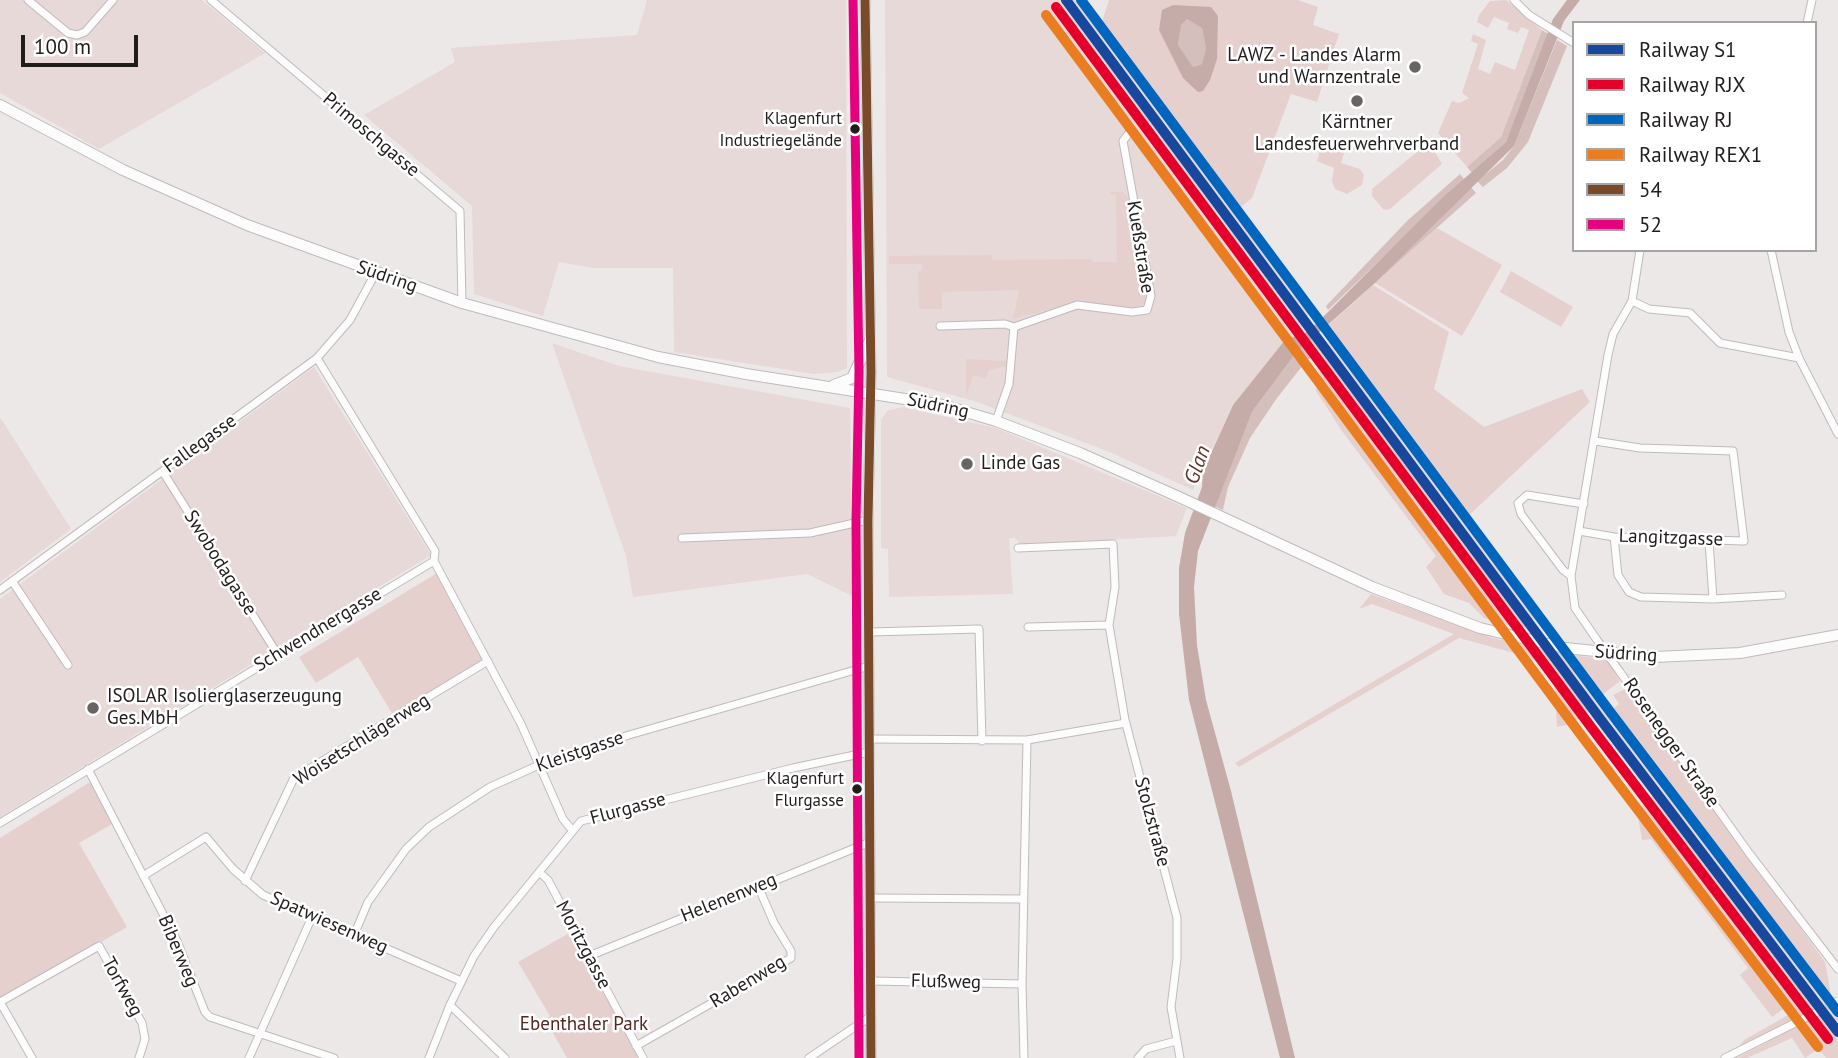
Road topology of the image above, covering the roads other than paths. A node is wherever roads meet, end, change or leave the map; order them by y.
1 (28, 0) edge
2 (113, 0) edge
3 (211, 0) edge
4 (865, 0) edge
5 (1514, 0) edge
6 (1812, 0) edge
7 (1807, 21) edge
8 (1572, 42) edge
9 (0, 105) edge
10 (1130, 132) dead end
11 (1640, 252) edge
12 (1771, 252) edge
13 (375, 274) junction
14 (1632, 301) junction
15 (462, 303) junction
16 (940, 326) dead end
17 (1014, 327) junction
18 (870, 340) junction
19 (317, 358) junction
20 (1799, 358) junction
21 (824, 387) junction
22 (870, 393) junction
23 (996, 421) junction
24 (1838, 434) edge
25 (1595, 441) junction
26 (163, 472) junction
27 (1584, 505) junction
28 (868, 520) junction
29 (1579, 531) junction
30 (1614, 537) junction
31 (682, 538) dead end
32 (1709, 541) junction
33 (1018, 548) dead end
34 (434, 561) junction
35 (1571, 576) junction
36 (12, 581) junction
37 (0, 590) edge
38 (1782, 594) dead end
39 (1713, 599) junction
40 (1109, 625) junction
41 (1028, 627) dead end
42 (870, 632) junction
43 (1838, 635) edge
44 (278, 654) junction
45 (488, 661) junction
46 (68, 665) dead end
47 (869, 666) junction
48 (1126, 723) junction
49 (870, 739) junction
50 (1027, 740) junction
51 (982, 741) junction
52 (869, 752) junction
53 (539, 765) junction
54 (88, 769) junction
55 (0, 822) edge
56 (572, 830) junction
57 (870, 842) junction
58 (539, 872) junction
59 (143, 876) junction
60 (245, 881) junction
61 (758, 886) junction
62 (871, 898) junction
63 (1023, 899) junction
64 (312, 917) junction
65 (354, 934) junction
66 (589, 956) junction
67 (1838, 969) edge
68 (461, 981) junction
69 (871, 981) junction
70 (1022, 984) junction
71 (0, 1002) edge
72 (450, 1005) junction
73 (1817, 1012) dead end
74 (871, 1016) junction
75 (260, 1033) junction
76 (1176, 1041) junction
77 (636, 1046) junction
78 (32, 1058) edge
79 (139, 1058) edge
80 (249, 1058) edge
81 (334, 1058) edge
82 (429, 1058) edge
83 (505, 1058) edge
84 (643, 1058) edge
85 (809, 1058) edge
86 (871, 1058) edge
87 (1024, 1058) edge
88 (1138, 1058) edge
89 (1180, 1058) edge
90 (1725, 1058) edge

1 - 2 street
3 - 15 street, Primoschgasse
4 - 18 main road
5 - 8 street
6 - 7 street
9 - 13 main road, Südring
10 - 17 street, Kueßstraße
11 - 14 street, Rosenegger Straße
12 - 20 street
13 - 15 main road, Südring
13 - 19 street, Fallegasse
14 - 20 street
14 - 25 street, Rosenegger Straße
15 - 21 main road, Südring
16 - 17 street, Kueßstraße
17 - 23 street
18 - 21 main road
18 - 22 main road
19 - 26 street, Fallegasse
19 - 34 street
20 - 24 street
21 - 22 main road, Südring
22 - 23 main road, Südring
22 - 28 main road
23 - 43 main road, Südring
25 - 27 street, Rosenegger Straße
25 - 32 street, Langitzgasse
26 - 36 street, Fallegasse
26 - 44 street, Swobodagasse
27 - 29 street, Rosenegger Straße
27 - 35 street
28 - 31 street
28 - 42 main road
29 - 30 street, Langitzgasse
29 - 35 street, Rosenegger Straße
30 - 32 street, Langitzgasse
30 - 39 street
32 - 39 street
33 - 40 street, Stolzstraße
34 - 44 street, Schwendnergasse
34 - 45 street
35 - 67 street, Rosenegger Straße, bridge
36 - 37 street, Fallegasse
36 - 46 street
38 - 39 street
40 - 41 street
40 - 48 street, Stolzstraße
42 - 47 main road
42 - 51 street
44 - 54 street, Schwendnergasse
45 - 53 street
45 - 60 street, Woisetschlägerweg
47 - 49 main road
47 - 53 street, Kleistgasse
48 - 50 street
48 - 76 street, Stolzstraße
49 - 51 street
49 - 52 main road
50 - 51 street
50 - 63 street
52 - 56 street, Flurgasse
52 - 57 main road
53 - 56 street
53 - 65 street, Kleistgasse
54 - 55 street, Schwendnergasse
54 - 59 street, Biberweg
56 - 58 street, Flurgasse
57 - 61 street, Helenenweg
57 - 62 main road
58 - 66 street, Moritzgasse
58 - 68 street, Flurgasse
59 - 60 street, Spatwiesenweg
59 - 75 street, Biberweg
60 - 64 street, Spatwiesenweg
61 - 66 street, Helenenweg
61 - 77 street, Rabenweg
62 - 63 street
62 - 69 main road
63 - 70 street
64 - 65 street, Spatwiesenweg
64 - 75 street
65 - 68 street, Spatwiesenweg
66 - 77 street, Moritzgasse
68 - 72 street, Flurgasse
69 - 70 street, Flußweg
69 - 74 main road
70 - 87 street
71 - 78 street
71 - 79 street, Torfweg
72 - 82 street, Flurgasse
72 - 83 street
73 - 90 street
74 - 85 street
74 - 86 main road
75 - 80 street
75 - 81 street, Biberweg
76 - 88 street
76 - 89 street, Stolzstraße
77 - 84 street, Moritzgasse

